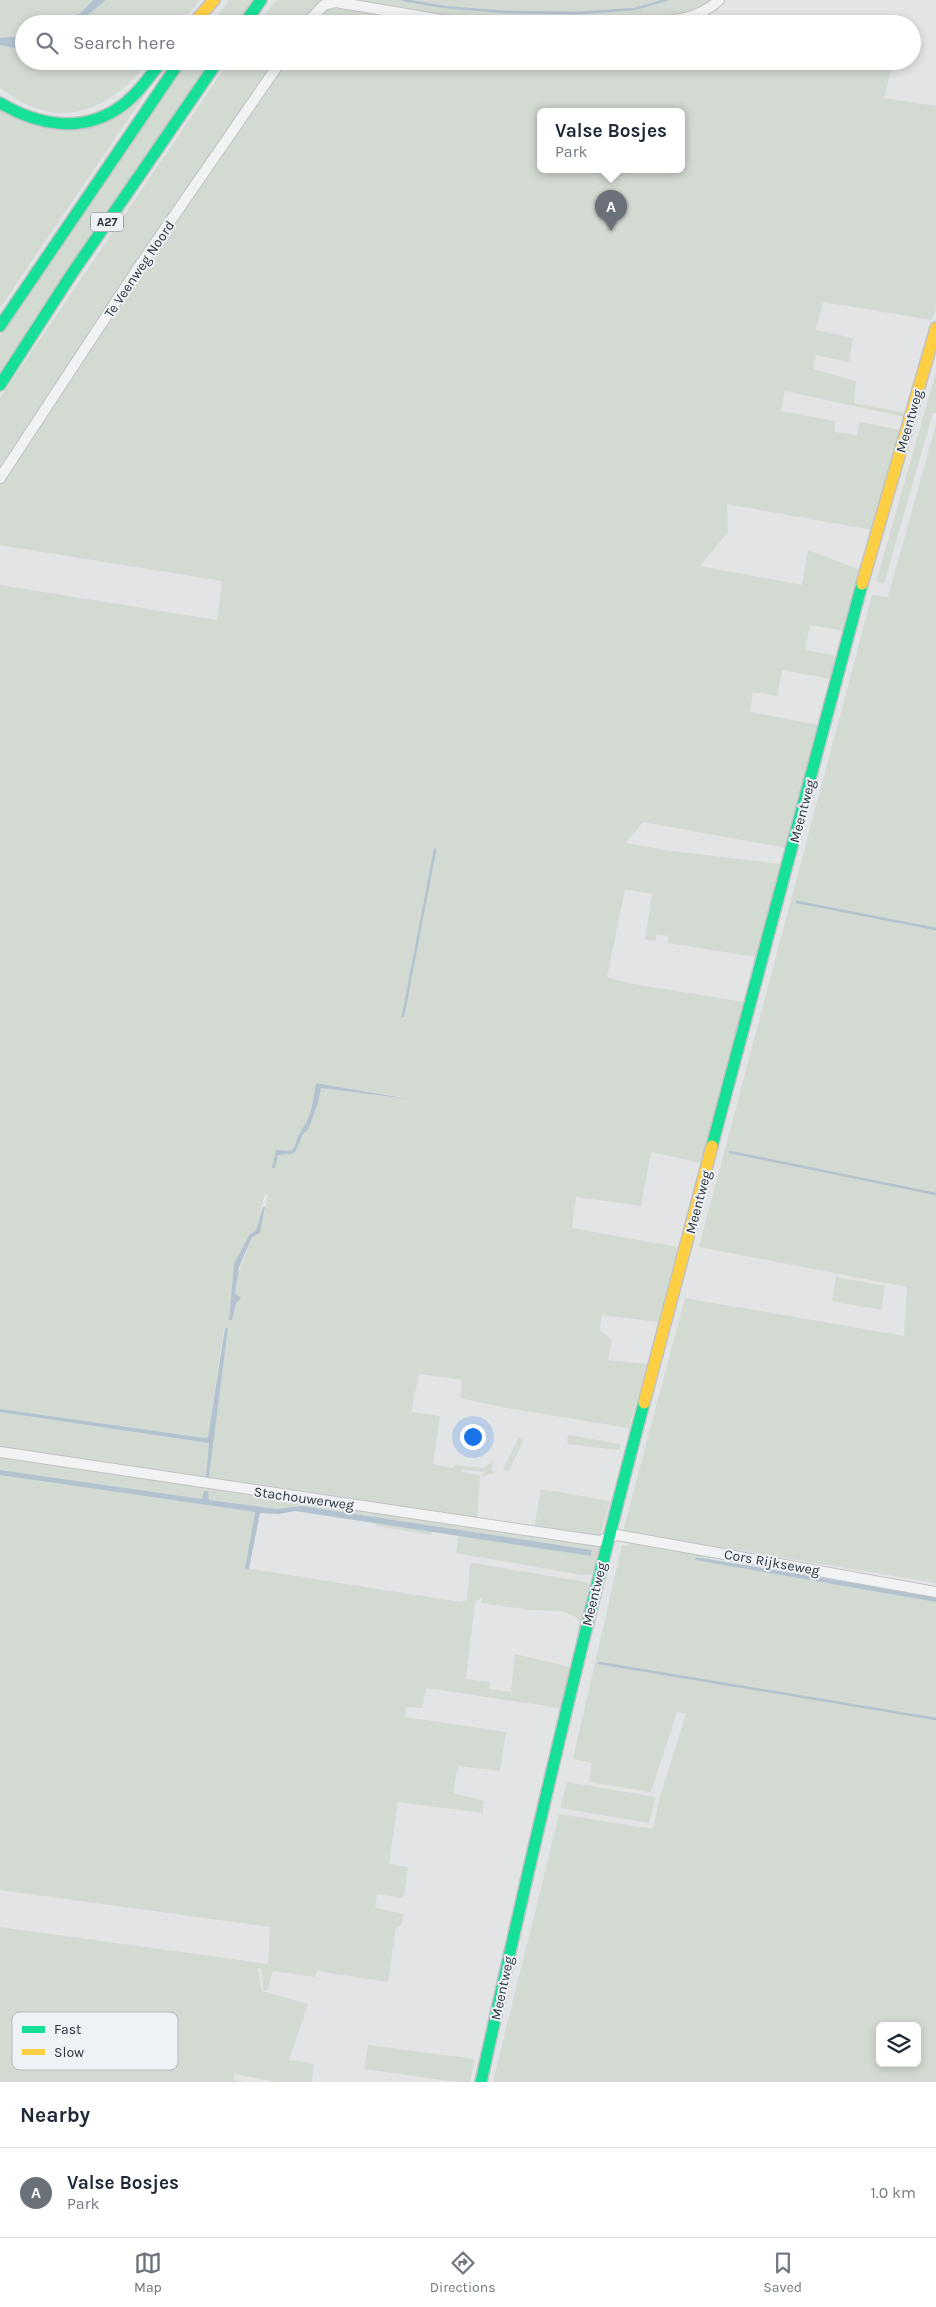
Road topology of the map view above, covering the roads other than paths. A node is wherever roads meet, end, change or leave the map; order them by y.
1 (214, 0) edge
2 (223, 0) edge
3 (261, 0) edge
4 (719, 0) edge
5 (201, 15) edge
6 (212, 15) edge
7 (250, 15) edge
8 (315, 15) edge
9 (412, 15) edge
10 (694, 15) edge
11 (155, 70) edge
12 (174, 70) edge
13 (212, 70) edge
14 (275, 70) edge
15 (0, 103) edge
16 (0, 326) edge
17 (936, 328) edge
18 (0, 385) edge
19 (0, 478) edge
20 (0, 1452) edge
21 (608, 1538) junction
22 (936, 1592) edge
23 (481, 2082) edge

1 - 5 main road
2 - 6 main road
3 - 7 main road
4 - 10 street
8 - 9 street
11 - 15 main road
12 - 16 main road, A27
13 - 18 main road, A27
14 - 19 street, Te Veenweg Noord
17 - 21 main road, Meentweg
20 - 21 street, Stachouwerweg
21 - 22 street, Cors Rijkseweg
21 - 23 main road, Meentweg

